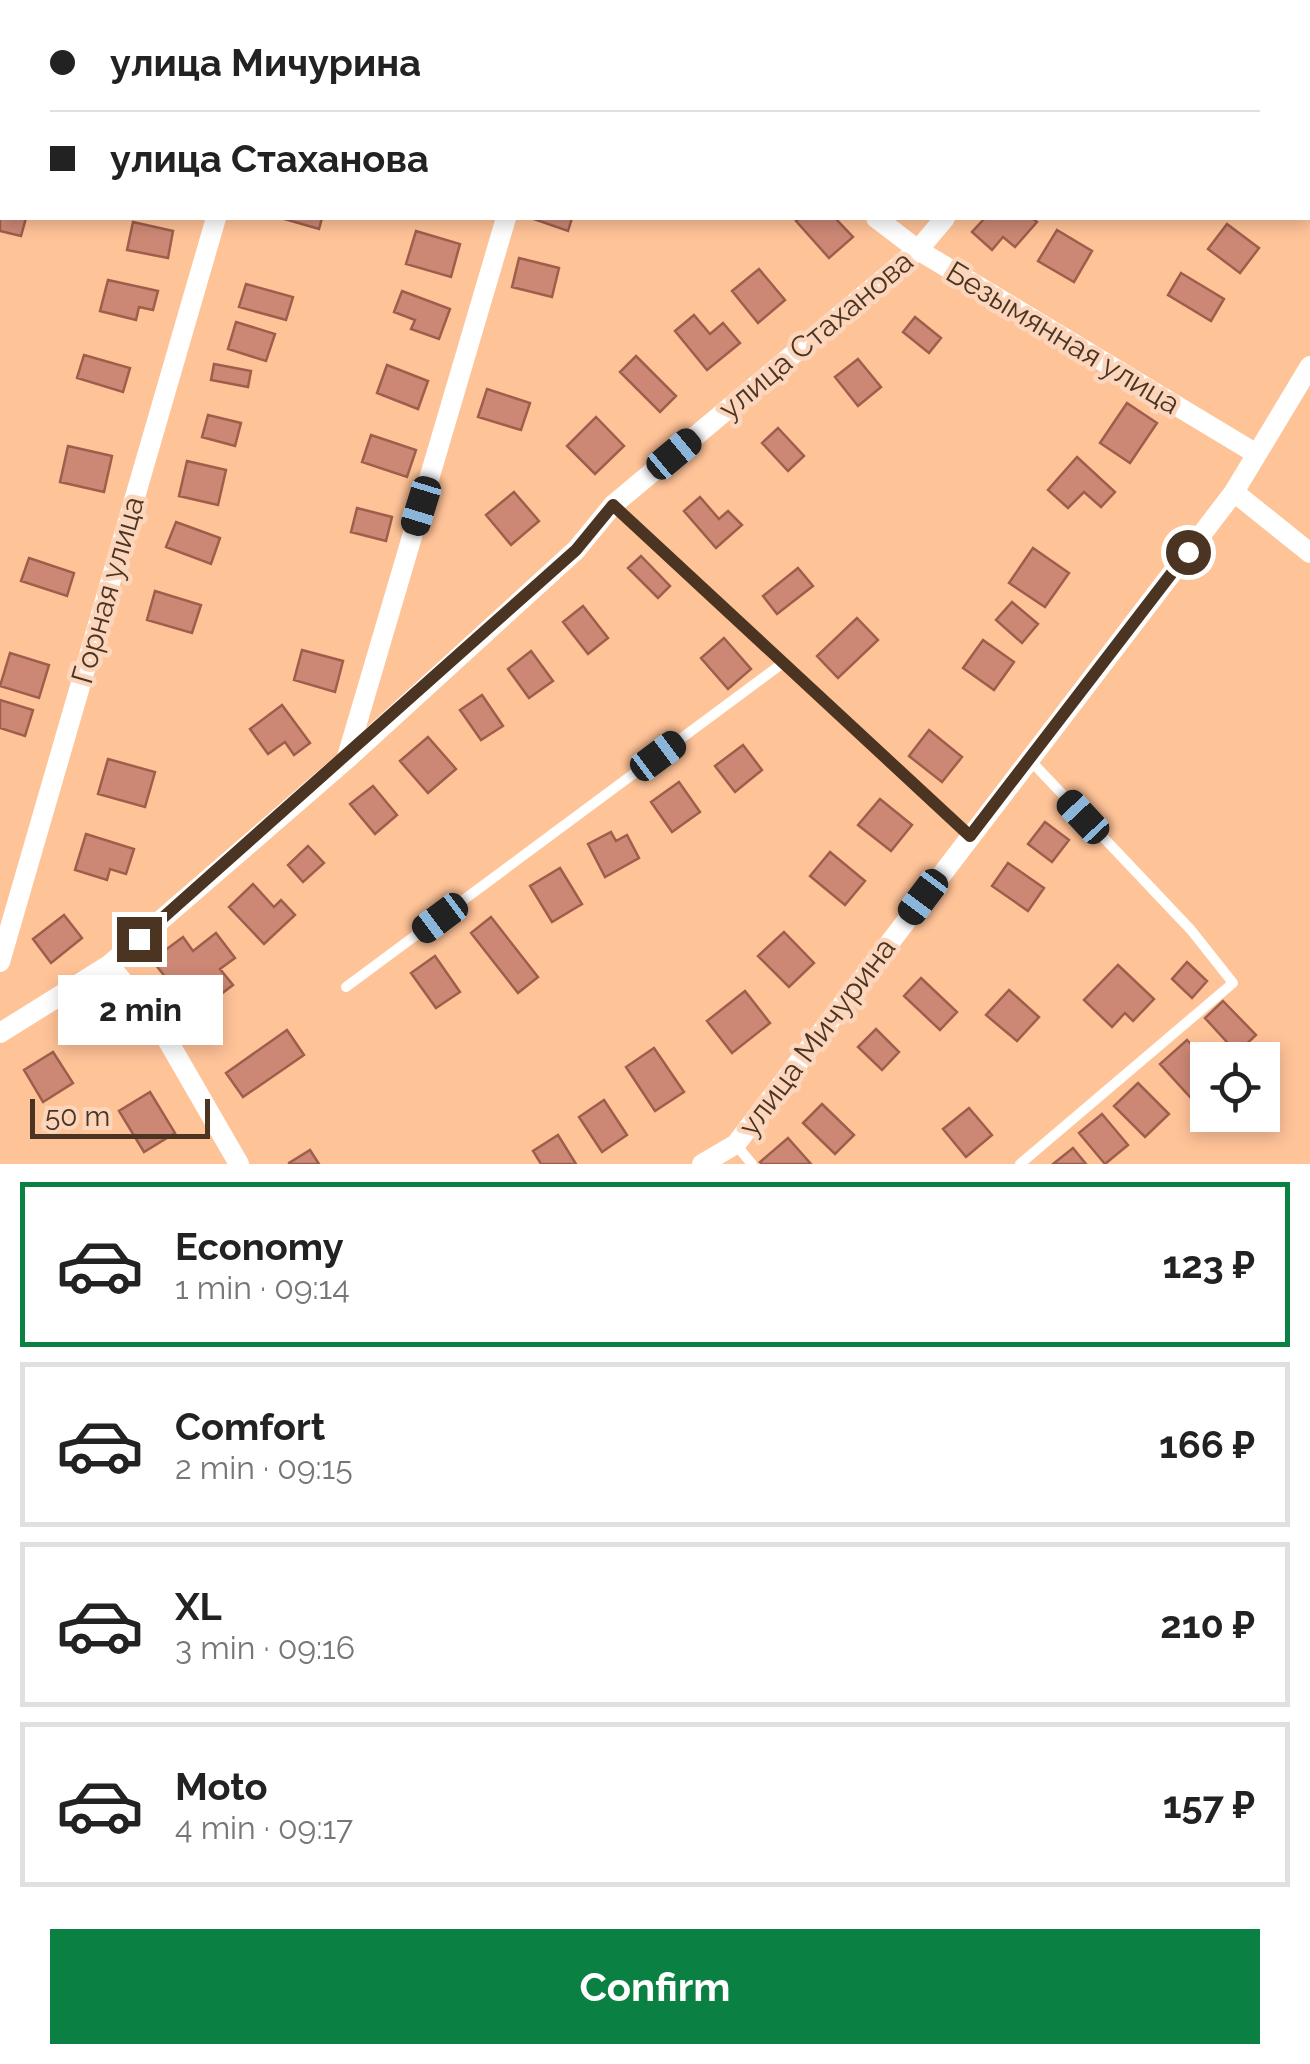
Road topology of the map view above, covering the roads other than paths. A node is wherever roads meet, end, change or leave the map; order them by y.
1 (215, 220) edge
2 (505, 220) edge
3 (879, 220) edge
4 (943, 220) edge
5 (918, 250) junction
6 (1310, 366) edge
7 (1255, 452) junction
8 (1234, 492) junction
9 (613, 505) junction
10 (1310, 553) edge
11 (783, 663) junction
12 (347, 758) junction
13 (1029, 760) junction
14 (970, 836) junction
15 (0, 962) edge
16 (109, 965) junction
17 (346, 987) dead end
18 (0, 1033) edge
19 (736, 1144) junction
20 (239, 1164) edge
21 (702, 1164) edge
22 (752, 1164) edge
23 (1020, 1164) edge

1 - 15 street, Горная улица
2 - 12 street
3 - 5 street, Безымянная улица
4 - 5 street, улица Стаханова
5 - 7 street, Безымянная улица
5 - 9 street, улица Стаханова
6 - 7 street, улица Мичурина
7 - 8 street, улица Мичурина
8 - 10 street
8 - 13 street, улица Мичурина
9 - 11 lane
9 - 12 street, улица Стаханова
11 - 14 lane
11 - 17 lane
12 - 16 street, улица Стаханова
13 - 14 street, улица Мичурина
13 - 23 lane
14 - 19 street, улица Мичурина
16 - 18 street, улица Стаханова
16 - 20 street
19 - 21 street, улица Мичурина
19 - 22 lane

